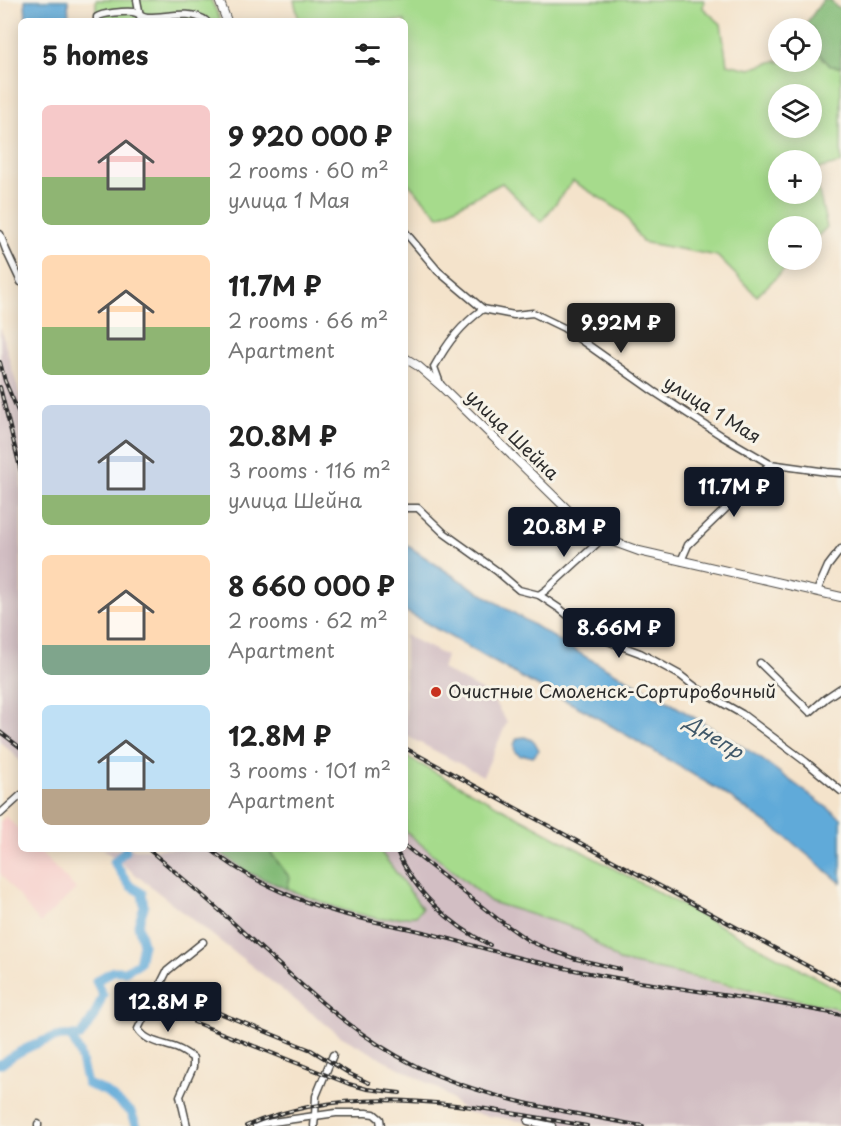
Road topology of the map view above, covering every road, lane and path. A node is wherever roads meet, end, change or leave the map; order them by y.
1 (137, 0) edge
2 (219, 0) edge
3 (97, 18) edge
4 (140, 18) edge
5 (202, 18) edge
6 (225, 18) edge
7 (0, 234) edge
8 (408, 236) edge
9 (18, 276) edge
10 (483, 309) junction
11 (408, 360) edge
12 (441, 387) junction
13 (770, 464) junction
14 (841, 473) edge
15 (408, 508) edge
16 (603, 538) junction
17 (841, 549) edge
18 (681, 561) junction
19 (817, 591) junction
20 (539, 595) junction
21 (841, 597) edge
22 (760, 663) dead end
23 (841, 688) edge
24 (841, 791) edge
25 (18, 798) edge
26 (0, 814) edge
27 (203, 942) dead end
28 (333, 1056) dead end
29 (528, 1121) dead end
30 (314, 1122) edge
31 (188, 1126) edge
32 (256, 1126) edge
33 (381, 1126) edge
34 (552, 1126) edge

1 - 4 street
2 - 6 street
3 - 4 street
4 - 5 street
7 - 9 street
8 - 10 street, улица 1 Мая
10 - 12 street
10 - 13 street, улица 1 Мая
11 - 12 street, улица Шейна
12 - 16 street, улица Шейна
13 - 14 street, улица 1 Мая
13 - 18 street
15 - 20 street
16 - 18 street, улица Шейна
16 - 20 street
17 - 19 street
18 - 19 street, улица Шейна
19 - 21 street, улица Шейна
20 - 24 street
22 - 23 street
25 - 26 street
27 - 31 street
28 - 30 street
29 - 34 street
30 - 32 street
30 - 33 street

